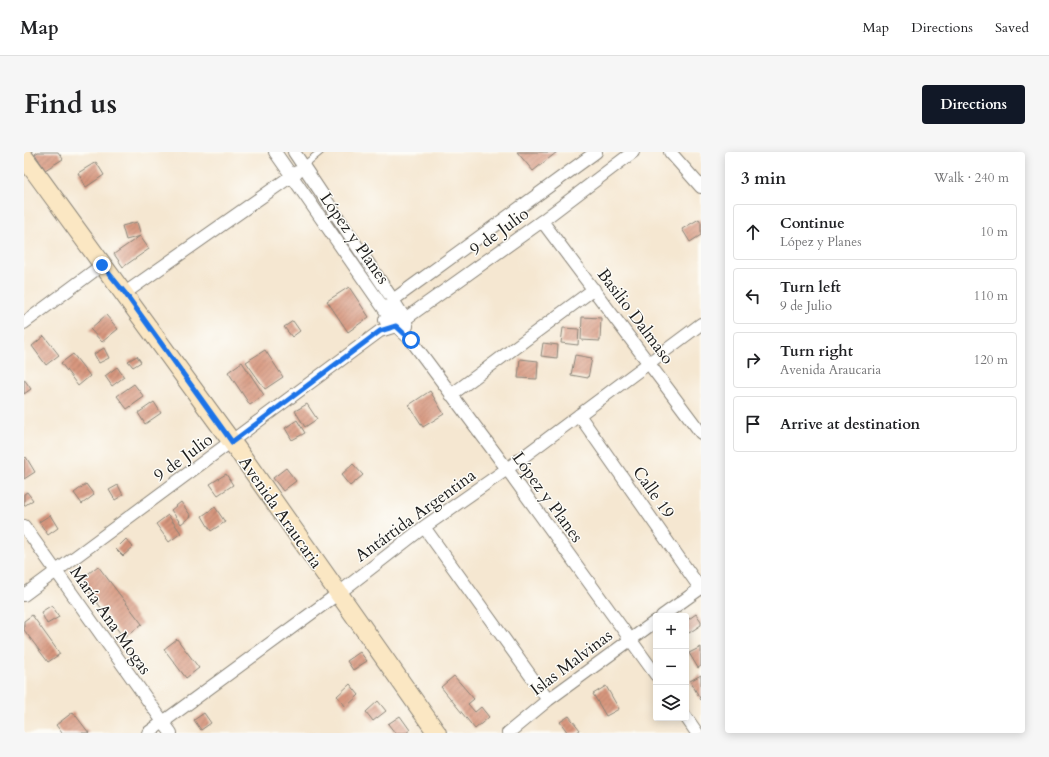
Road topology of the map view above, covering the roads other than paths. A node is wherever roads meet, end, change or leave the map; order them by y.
1 (275, 152) edge
2 (294, 152) edge
3 (320, 152) edge
4 (596, 152) edge
5 (633, 152) edge
6 (670, 152) edge
7 (24, 157) edge
8 (303, 166) junction
9 (292, 176) junction
10 (701, 187) edge
11 (542, 221) junction
12 (102, 265) junction
13 (594, 289) junction
14 (125, 293) junction
15 (393, 300) junction
16 (387, 313) junction
17 (400, 322) junction
18 (24, 323) edge
19 (701, 324) edge
20 (380, 331) junction
21 (650, 363) junction
22 (451, 395) junction
23 (579, 415) junction
24 (701, 433) edge
25 (232, 442) junction
26 (507, 469) junction
27 (24, 526) edge
28 (424, 527) junction
29 (56, 571) junction
30 (701, 588) edge
31 (338, 593) junction
32 (24, 595) edge
33 (666, 613) edge
34 (653, 623) edge
35 (631, 639) junction
36 (653, 671) edge
37 (548, 700) junction
38 (689, 721) edge
39 (163, 722) junction
40 (148, 733) edge
41 (171, 733) edge
42 (437, 733) edge
43 (508, 733) edge
44 (697, 733) edge

1 - 9 street, López y Planes
2 - 8 street, López y Planes
3 - 8 lane
4 - 15 street, 9 de Julio
5 - 11 street, 9 de Julio
6 - 10 street
7 - 12 main road, Avenida Araucaria
8 - 9 street
8 - 15 street, López y Planes
9 - 14 street
9 - 16 street, López y Planes
11 - 13 street, Basilio Dalmaso
11 - 17 street, 9 de Julio
12 - 14 main road, Avenida Araucaria
12 - 18 street
13 - 21 street, Basilio Dalmaso
13 - 22 street
14 - 25 main road, Avenida Araucaria
15 - 16 street, 9 de Julio
15 - 17 street, López y Planes
16 - 17 street, López y Planes
16 - 20 street, 9 de Julio
17 - 20 street, 9 de Julio
17 - 22 street, López y Planes
19 - 21 street, Antártida Argentina
20 - 25 street, 9 de Julio
21 - 23 street, Antártida Argentina
21 - 24 street, Basilio Dalmaso
22 - 26 street, López y Planes
23 - 26 street, Antártida Argentina
23 - 30 street, Calle 19
25 - 29 street, 9 de Julio
25 - 31 main road, Avenida Araucaria
26 - 28 street, Antártida Argentina
26 - 35 street, López y Planes
27 - 29 street, María Ana Mogas
28 - 31 street, Antártida Argentina
28 - 37 street
29 - 32 street, 9 de Julio
29 - 39 street, María Ana Mogas
30 - 33 street
31 - 39 street, Antártida Argentina
31 - 42 main road, Avenida Araucaria
34 - 35 street, Islas Malvinas
35 - 36 street, López y Planes
35 - 37 street, Islas Malvinas
37 - 43 street, Islas Malvinas
38 - 44 street
39 - 40 street, Antártida Argentina
39 - 41 street, María Ana Mogas

